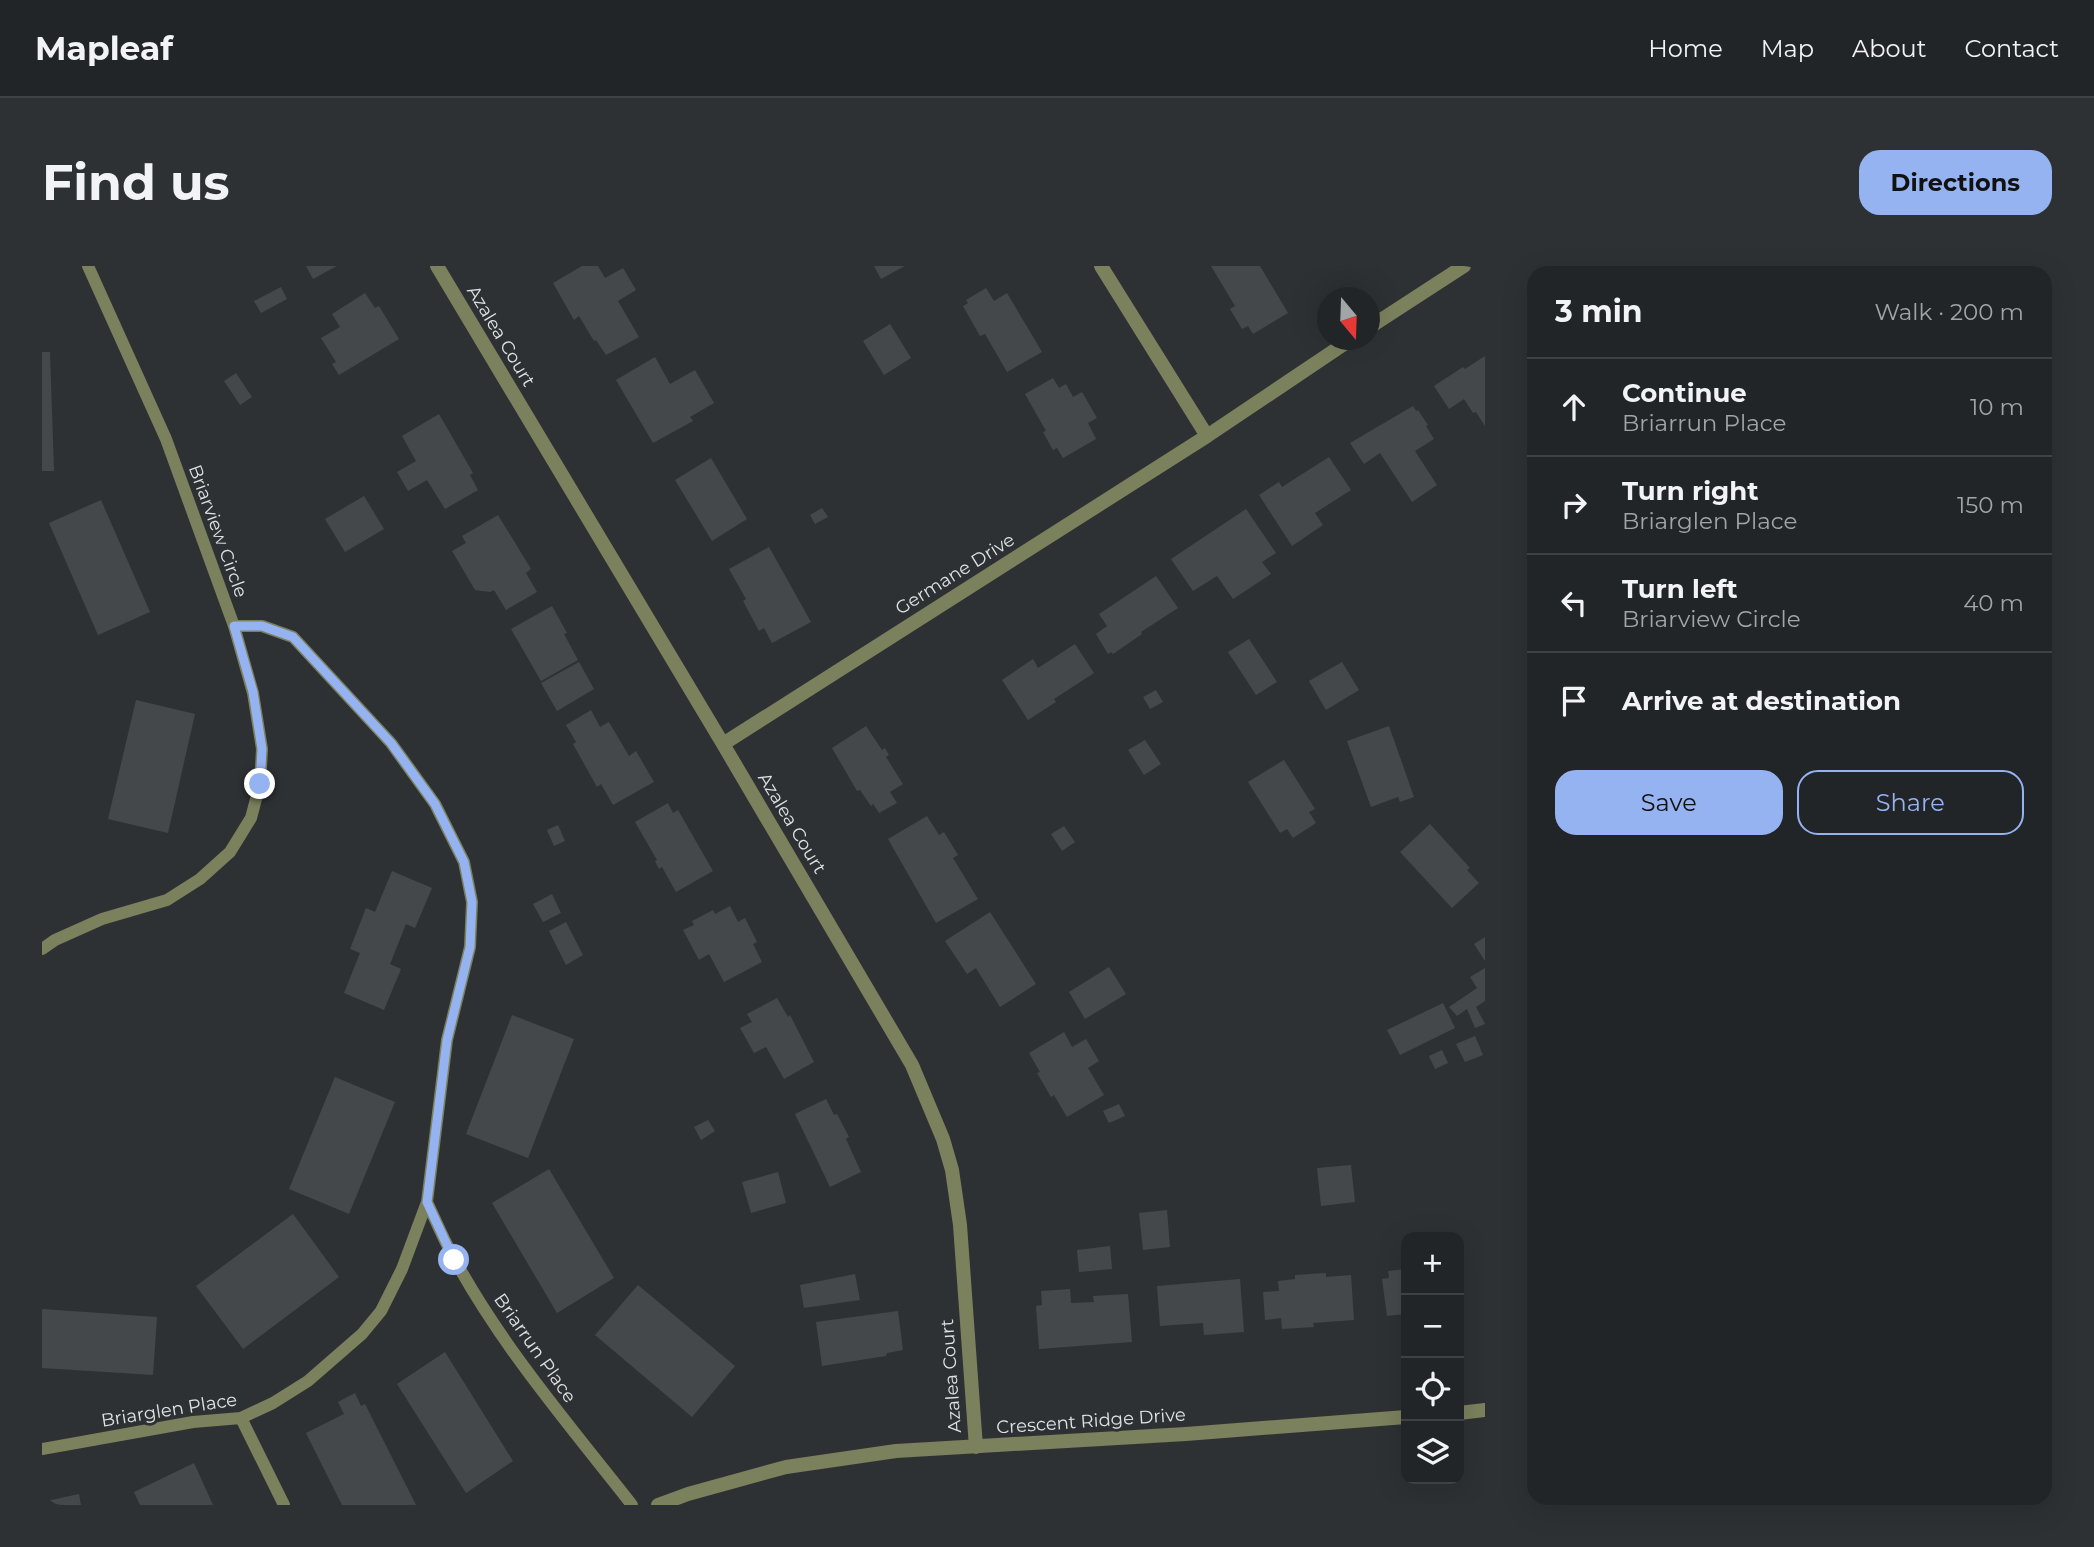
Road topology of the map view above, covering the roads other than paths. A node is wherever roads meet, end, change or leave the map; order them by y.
1 (88, 266) edge
2 (437, 266) edge
3 (1101, 266) edge
4 (1464, 266) edge
5 (1380, 321) edge
6 (1335, 350) edge
7 (1207, 436) junction
8 (234, 626) junction
9 (723, 744) junction
10 (42, 949) edge
11 (427, 1202) junction
12 (1485, 1410) edge
13 (1464, 1412) edge
14 (1401, 1417) edge
15 (241, 1418) junction
16 (975, 1447) junction
17 (42, 1449) edge
18 (284, 1505) edge
19 (632, 1505) edge
20 (657, 1505) edge

1 - 8 lane, Briarview Circle
2 - 9 street, Azalea Court
3 - 7 street
4 - 5 street
6 - 7 street, Germane Drive
7 - 9 street, Germane Drive
8 - 10 lane, Briarview Circle
8 - 11 lane, Briarglen Place
9 - 16 street, Azalea Court
11 - 15 lane, Briarglen Place
11 - 19 lane, Briarrun Place
12 - 13 street
14 - 16 street, Crescent Ridge Drive
15 - 17 lane, Briarglen Place
15 - 18 lane
16 - 20 street, Crescent Ridge Drive

